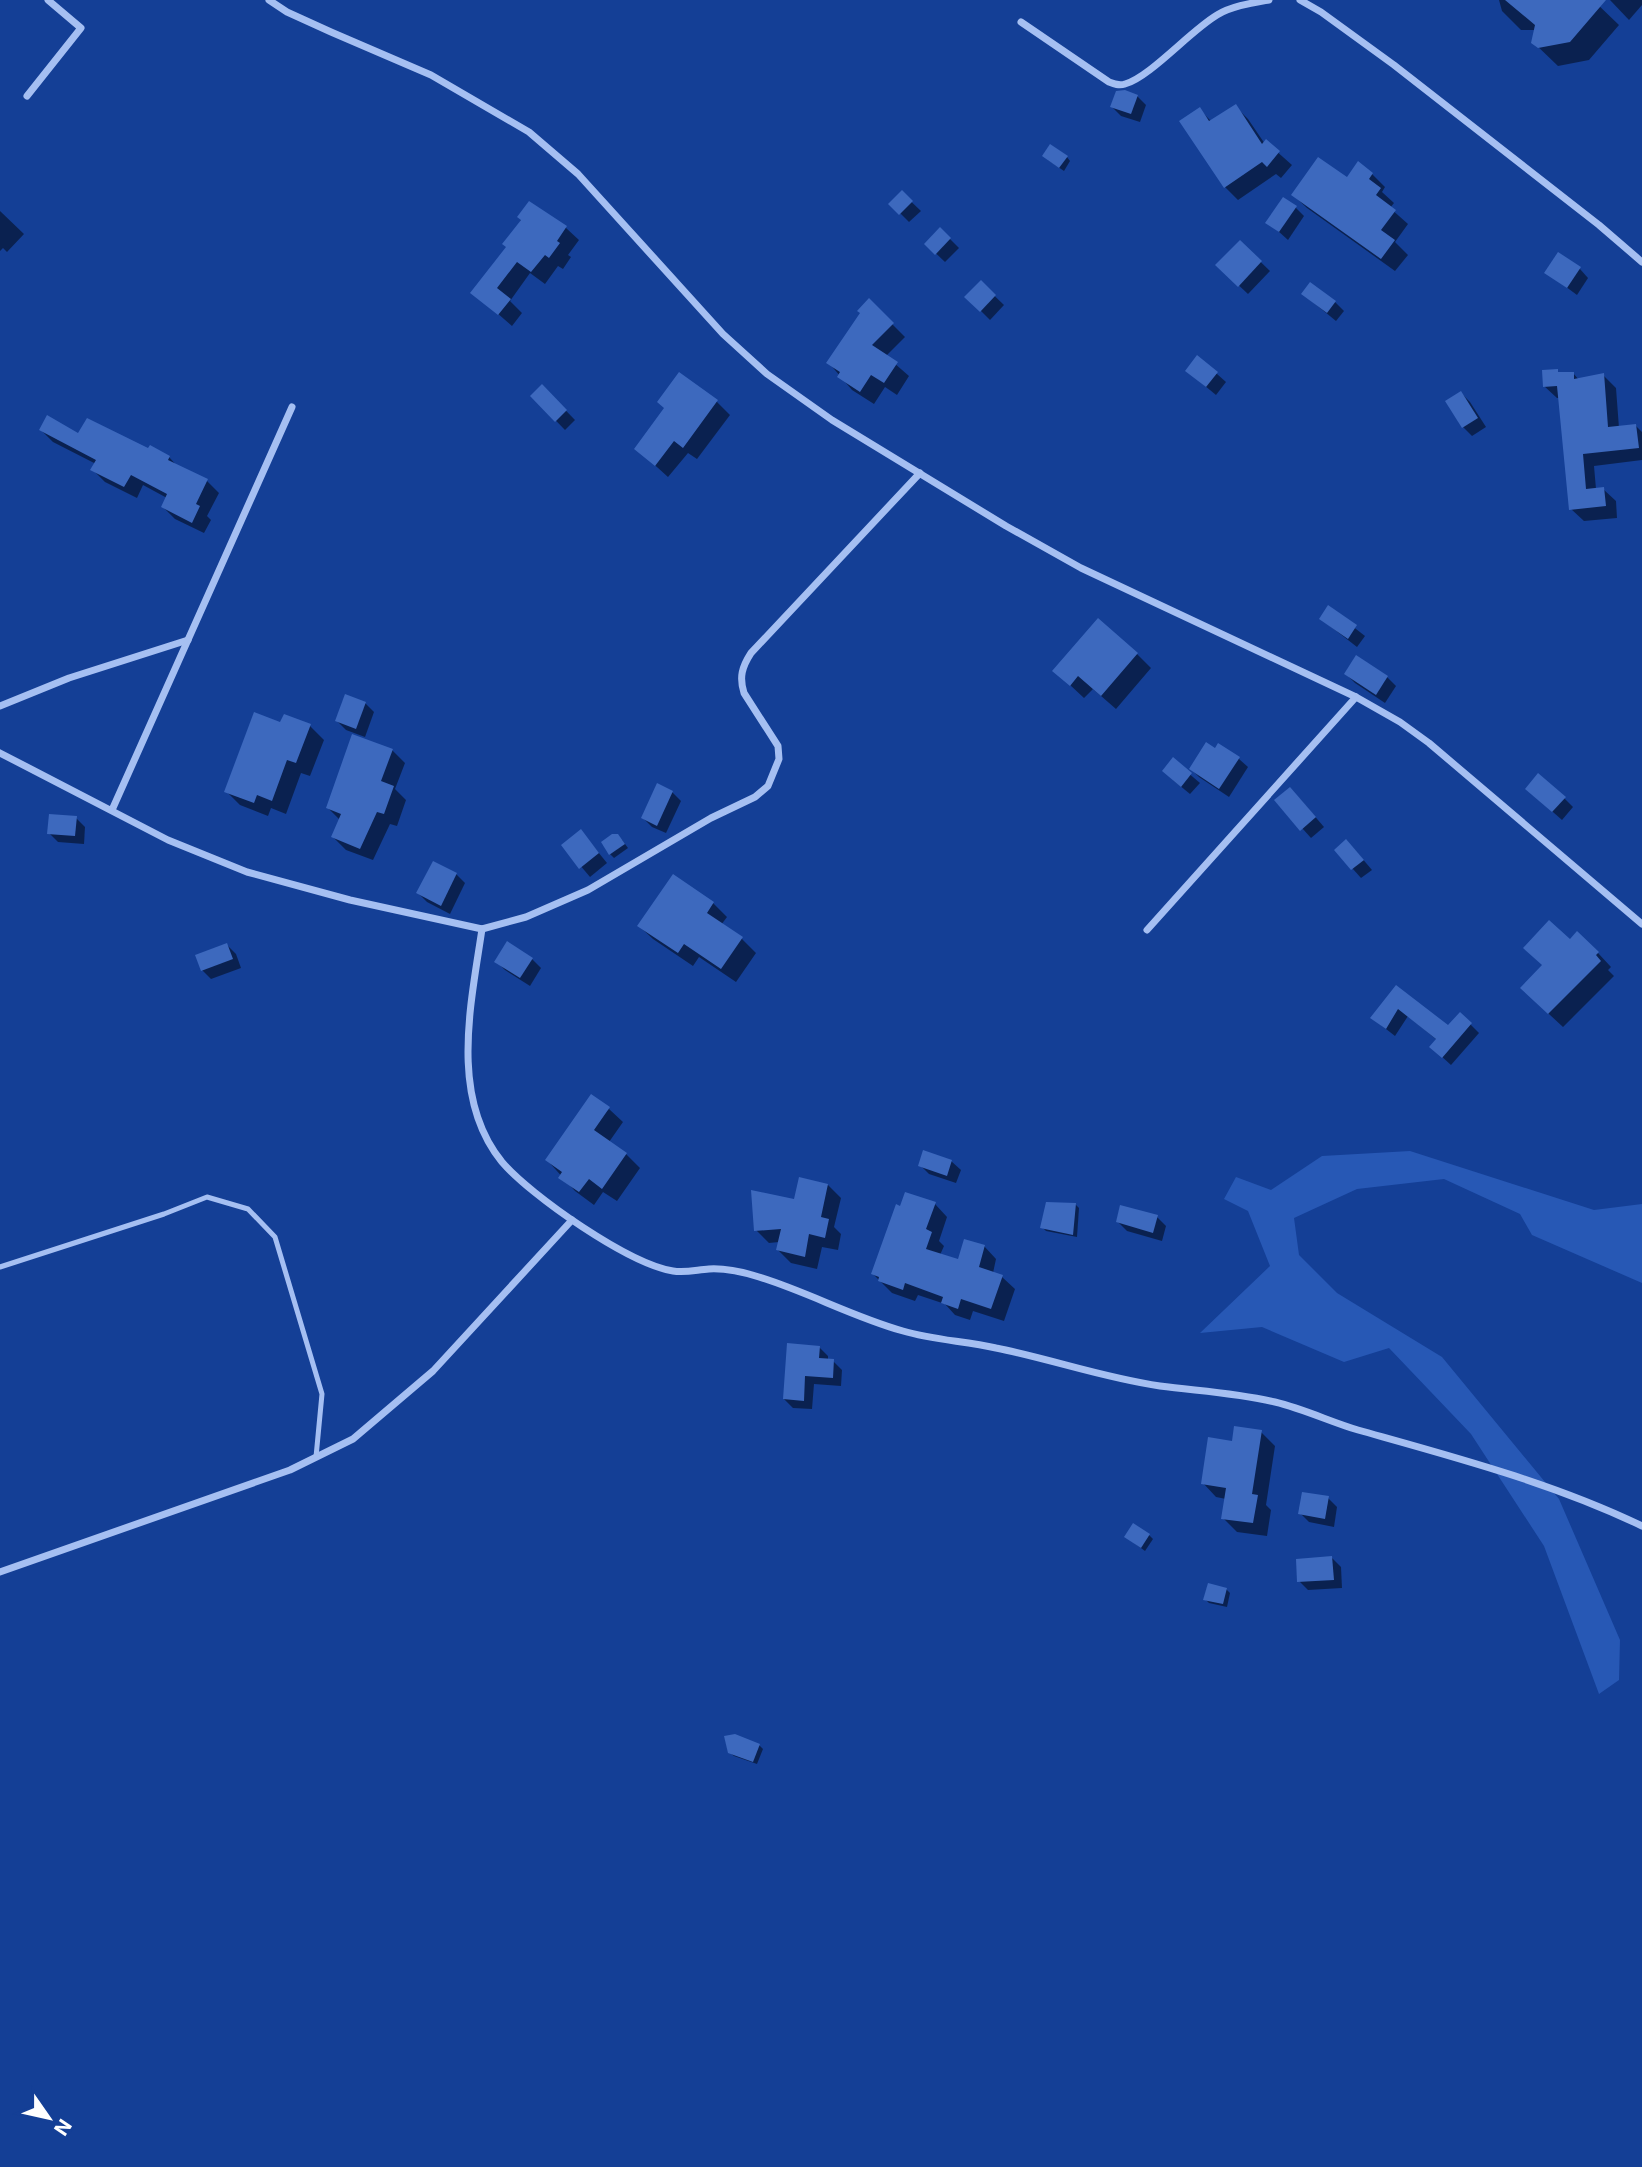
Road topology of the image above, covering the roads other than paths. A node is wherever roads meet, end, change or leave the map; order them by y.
1 (48, 0) edge
2 (269, 0) edge
3 (1269, 0) edge
4 (1300, 0) edge
5 (1021, 22) dead end
6 (27, 96) dead end
7 (1642, 262) edge
8 (292, 407) dead end
9 (920, 473) junction
10 (188, 640) junction
11 (1356, 696) junction
12 (0, 706) edge
13 (0, 753) edge
14 (112, 810) junction
15 (1642, 924) edge
16 (482, 929) junction
17 (1147, 930) dead end
18 (572, 1220) junction
19 (0, 1268) edge
20 (316, 1457) junction
21 (1642, 1526) edge
22 (0, 1572) edge

1 - 6 street
2 - 9 street
3 - 5 street
4 - 7 street
8 - 10 street
9 - 11 street
9 - 16 street
10 - 12 street
10 - 14 street
11 - 15 street
11 - 17 street
13 - 14 street
14 - 16 street
16 - 18 street
18 - 20 street
18 - 21 street
19 - 20 lane
20 - 22 street

